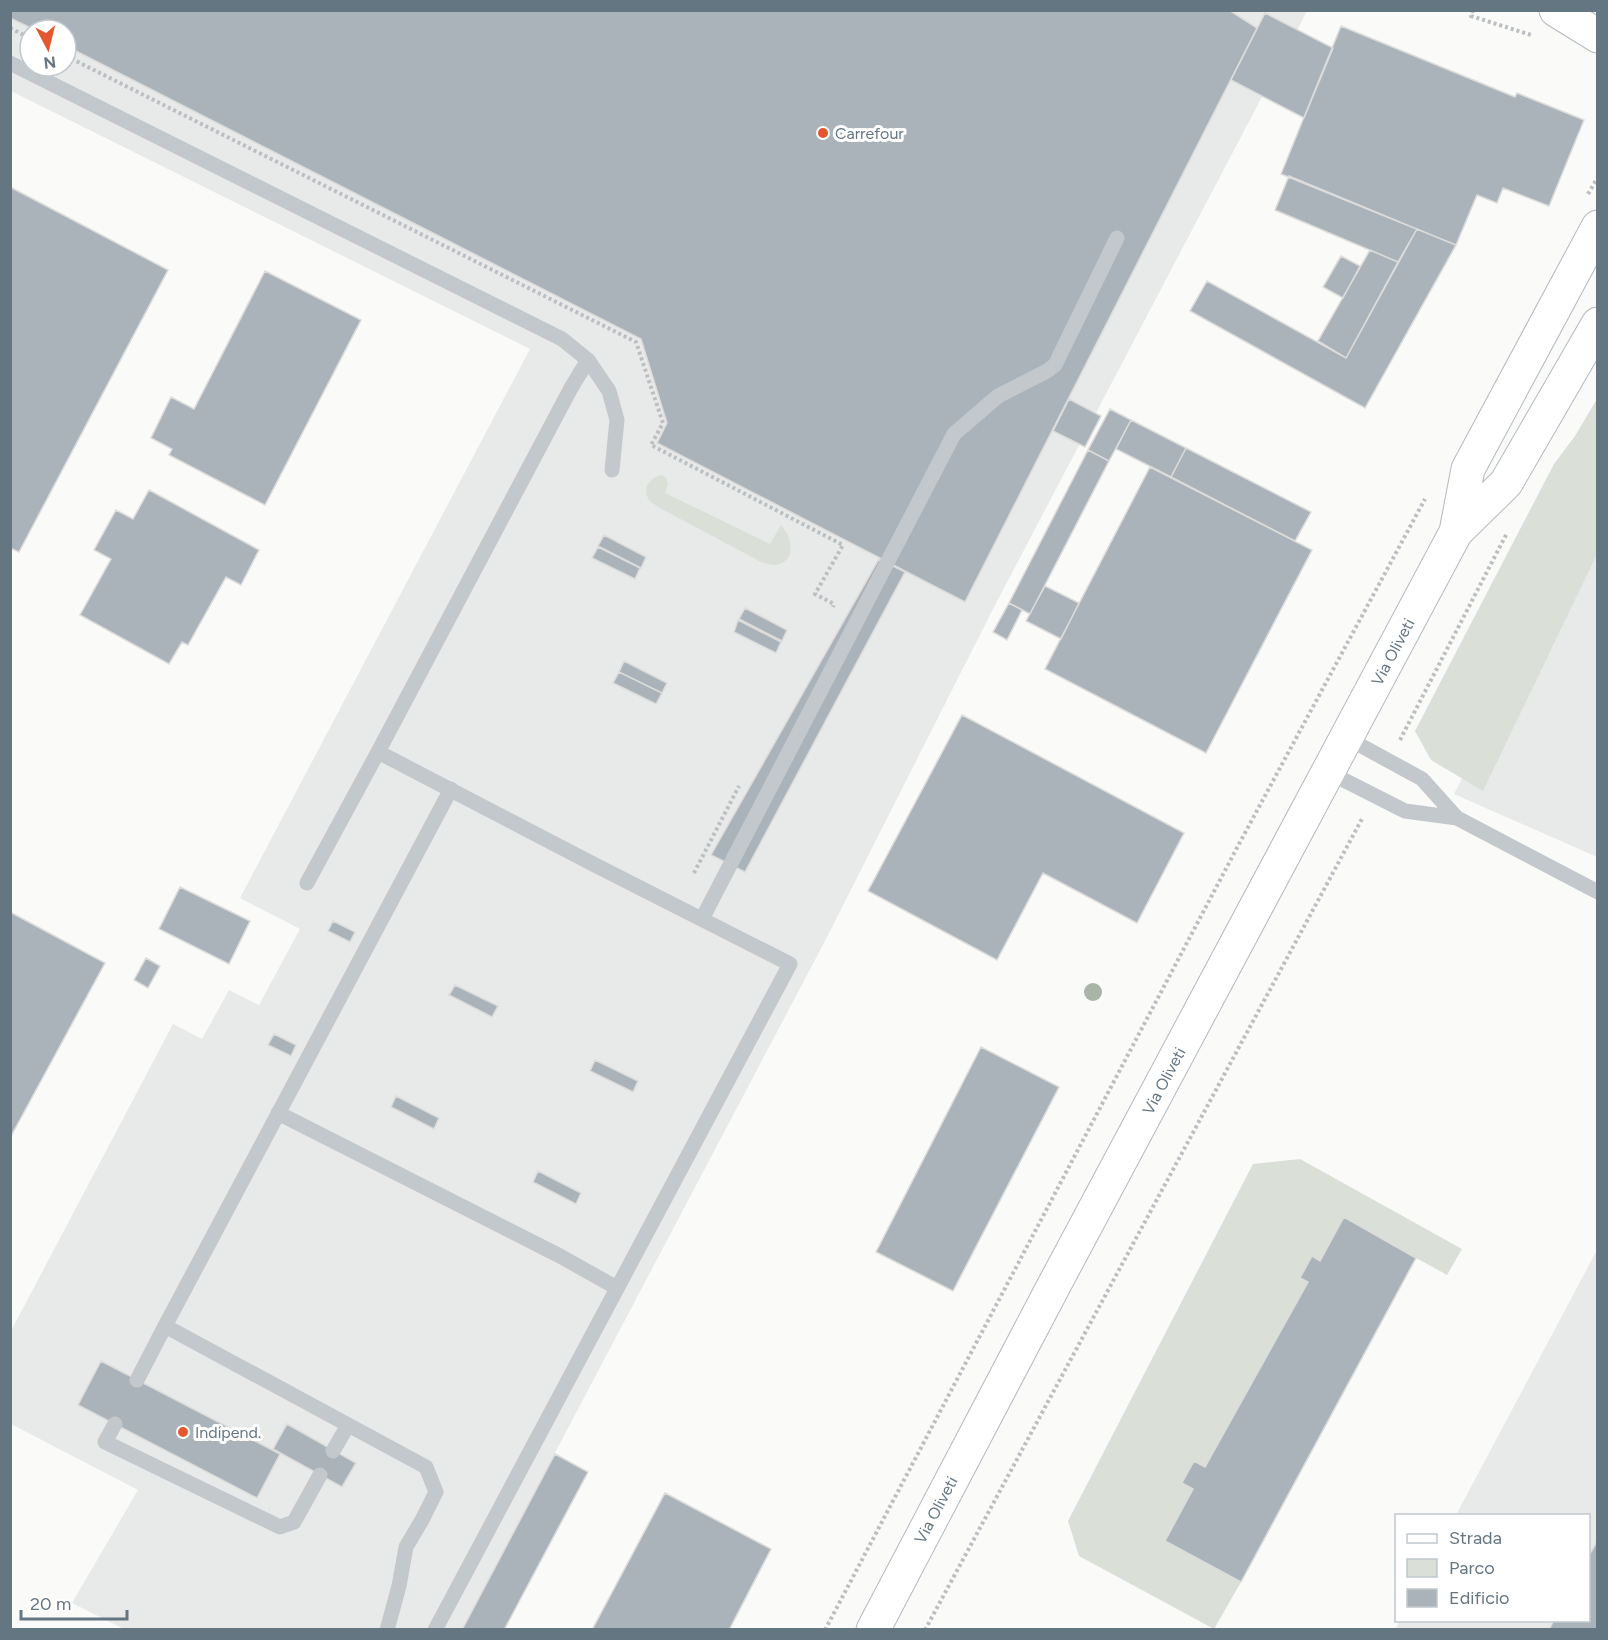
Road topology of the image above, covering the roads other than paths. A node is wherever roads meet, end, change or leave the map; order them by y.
1 (1556, 10) edge
2 (1598, 36) edge
3 (10, 63) edge
4 (1598, 227) edge
5 (1117, 238) dead end
6 (1598, 324) edge
7 (588, 360) junction
8 (612, 470) dead end
9 (1456, 532) junction
10 (1347, 738) junction
11 (378, 752) junction
12 (1328, 772) junction
13 (451, 789) junction
14 (1457, 818) junction
15 (307, 883) dead end
16 (1598, 892) edge
17 (702, 919) junction
18 (278, 1113) junction
19 (617, 1288) junction
20 (165, 1326) junction
21 (137, 1380) dead end
22 (115, 1424) dead end
23 (348, 1425) junction
24 (333, 1451) dead end
25 (320, 1475) dead end
26 (387, 1629) edge
27 (435, 1629) edge
28 (873, 1629) edge

1 - 2 main road
3 - 7 lane
4 - 9 main road, Via Oliveti
5 - 17 lane
6 - 9 main road, Via Oliveti
7 - 8 lane
7 - 11 lane
9 - 10 main road, Via Oliveti
10 - 12 main road, Via Oliveti
10 - 14 lane
11 - 13 lane
11 - 15 lane
12 - 14 lane
12 - 28 main road, Via Oliveti
13 - 17 lane
13 - 18 lane
14 - 16 lane
17 - 19 lane
18 - 19 lane
18 - 20 lane
19 - 27 lane
20 - 21 lane
20 - 23 lane
22 - 25 lane
23 - 24 lane
23 - 26 lane

